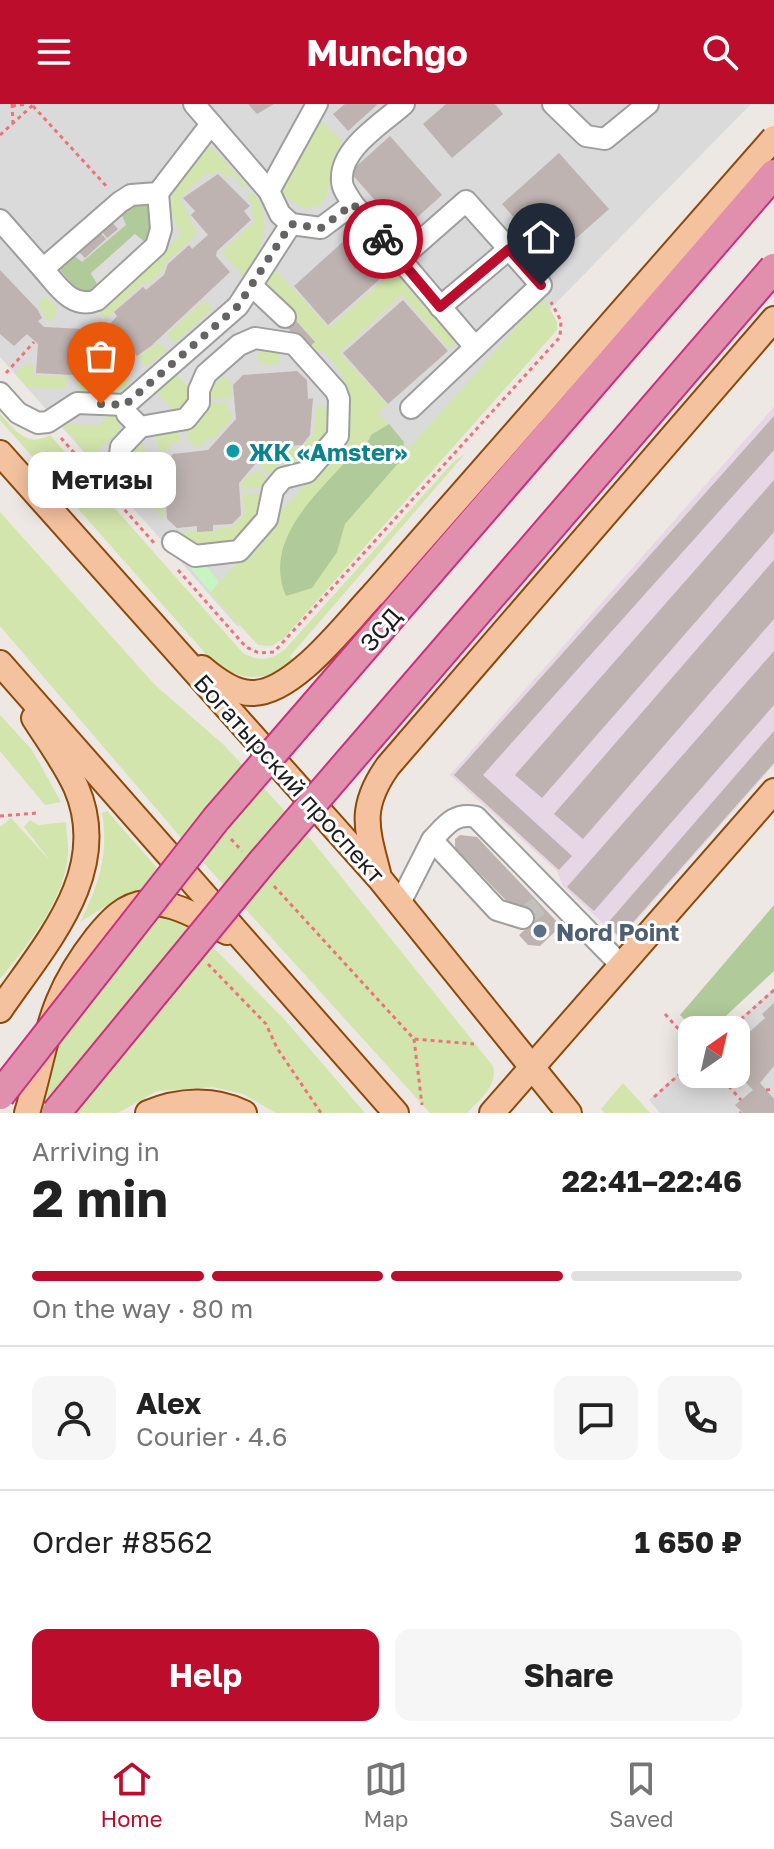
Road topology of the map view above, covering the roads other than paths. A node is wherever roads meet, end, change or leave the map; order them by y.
1 (194, 104) edge
2 (317, 104) edge
3 (404, 104) edge
4 (553, 104) edge
5 (648, 104) edge
6 (211, 124) junction
7 (774, 138) edge
8 (774, 174) edge
9 (269, 191) junction
10 (158, 193) junction
11 (353, 204) junction
12 (0, 220) edge
13 (291, 224) junction
14 (509, 249) junction
15 (400, 259) junction
16 (774, 268) edge
17 (43, 269) junction
18 (252, 286) junction
19 (440, 307) junction
20 (774, 319) edge
21 (264, 338) junction
22 (475, 347) junction
23 (3, 383) edge
24 (125, 405) junction
25 (411, 408) dead end
26 (140, 427) junction
27 (0, 453) edge
28 (133, 471) dead end
29 (167, 546) road end
30 (158, 632) junction
31 (2, 665) edge
32 (774, 791) edge
33 (774, 815) edge
34 (432, 840) junction
35 (380, 879) junction
36 (400, 903) junction
37 (523, 918) dead end
38 (245, 941) junction
39 (621, 965) junction
40 (0, 1010) edge
41 (536, 1075) junction
42 (0, 1095) edge
43 (27, 1113) edge
44 (56, 1113) edge
45 (148, 1113) edge
46 (244, 1113) edge
47 (396, 1113) edge
48 (492, 1113) edge
49 (512, 1113) edge
50 (569, 1113) edge

1 - 6 lane
2 - 9 lane
3 - 11 lane
4 - 5 lane
6 - 9 lane
6 - 10 lane
7 - 30 main road, bridge
8 - 42 highway, ЗСД, bridge
9 - 13 lane
10 - 17 lane
10 - 17 lane
11 - 13 lane
11 - 15 lane
12 - 17 lane
13 - 18 lane
14 - 15 lane
14 - 19 lane
14 - 22 lane
15 - 19 lane
16 - 44 highway, bridge
18 - 21 lane
18 - 24 lane
19 - 22 lane
20 - 35 main road
21 - 26 lane
21 - 29 lane
22 - 25 lane
23 - 24 lane
24 - 26 lane
26 - 28 lane
27 - 30 main road, Богатырский проспект
30 - 35 main road, Богатырский проспект
31 - 38 main road
31 - 40 main road
32 - 39 main road
33 - 41 main road
34 - 36 lane
34 - 37 lane
34 - 39 lane
35 - 36 main road, Богатырский проспект
36 - 41 main road, Богатырский проспект
38 - 43 main road
38 - 47 main road
39 - 41 main road
41 - 48 main road
41 - 49 main road
41 - 50 main road, Богатырский проспект
45 - 46 main road

